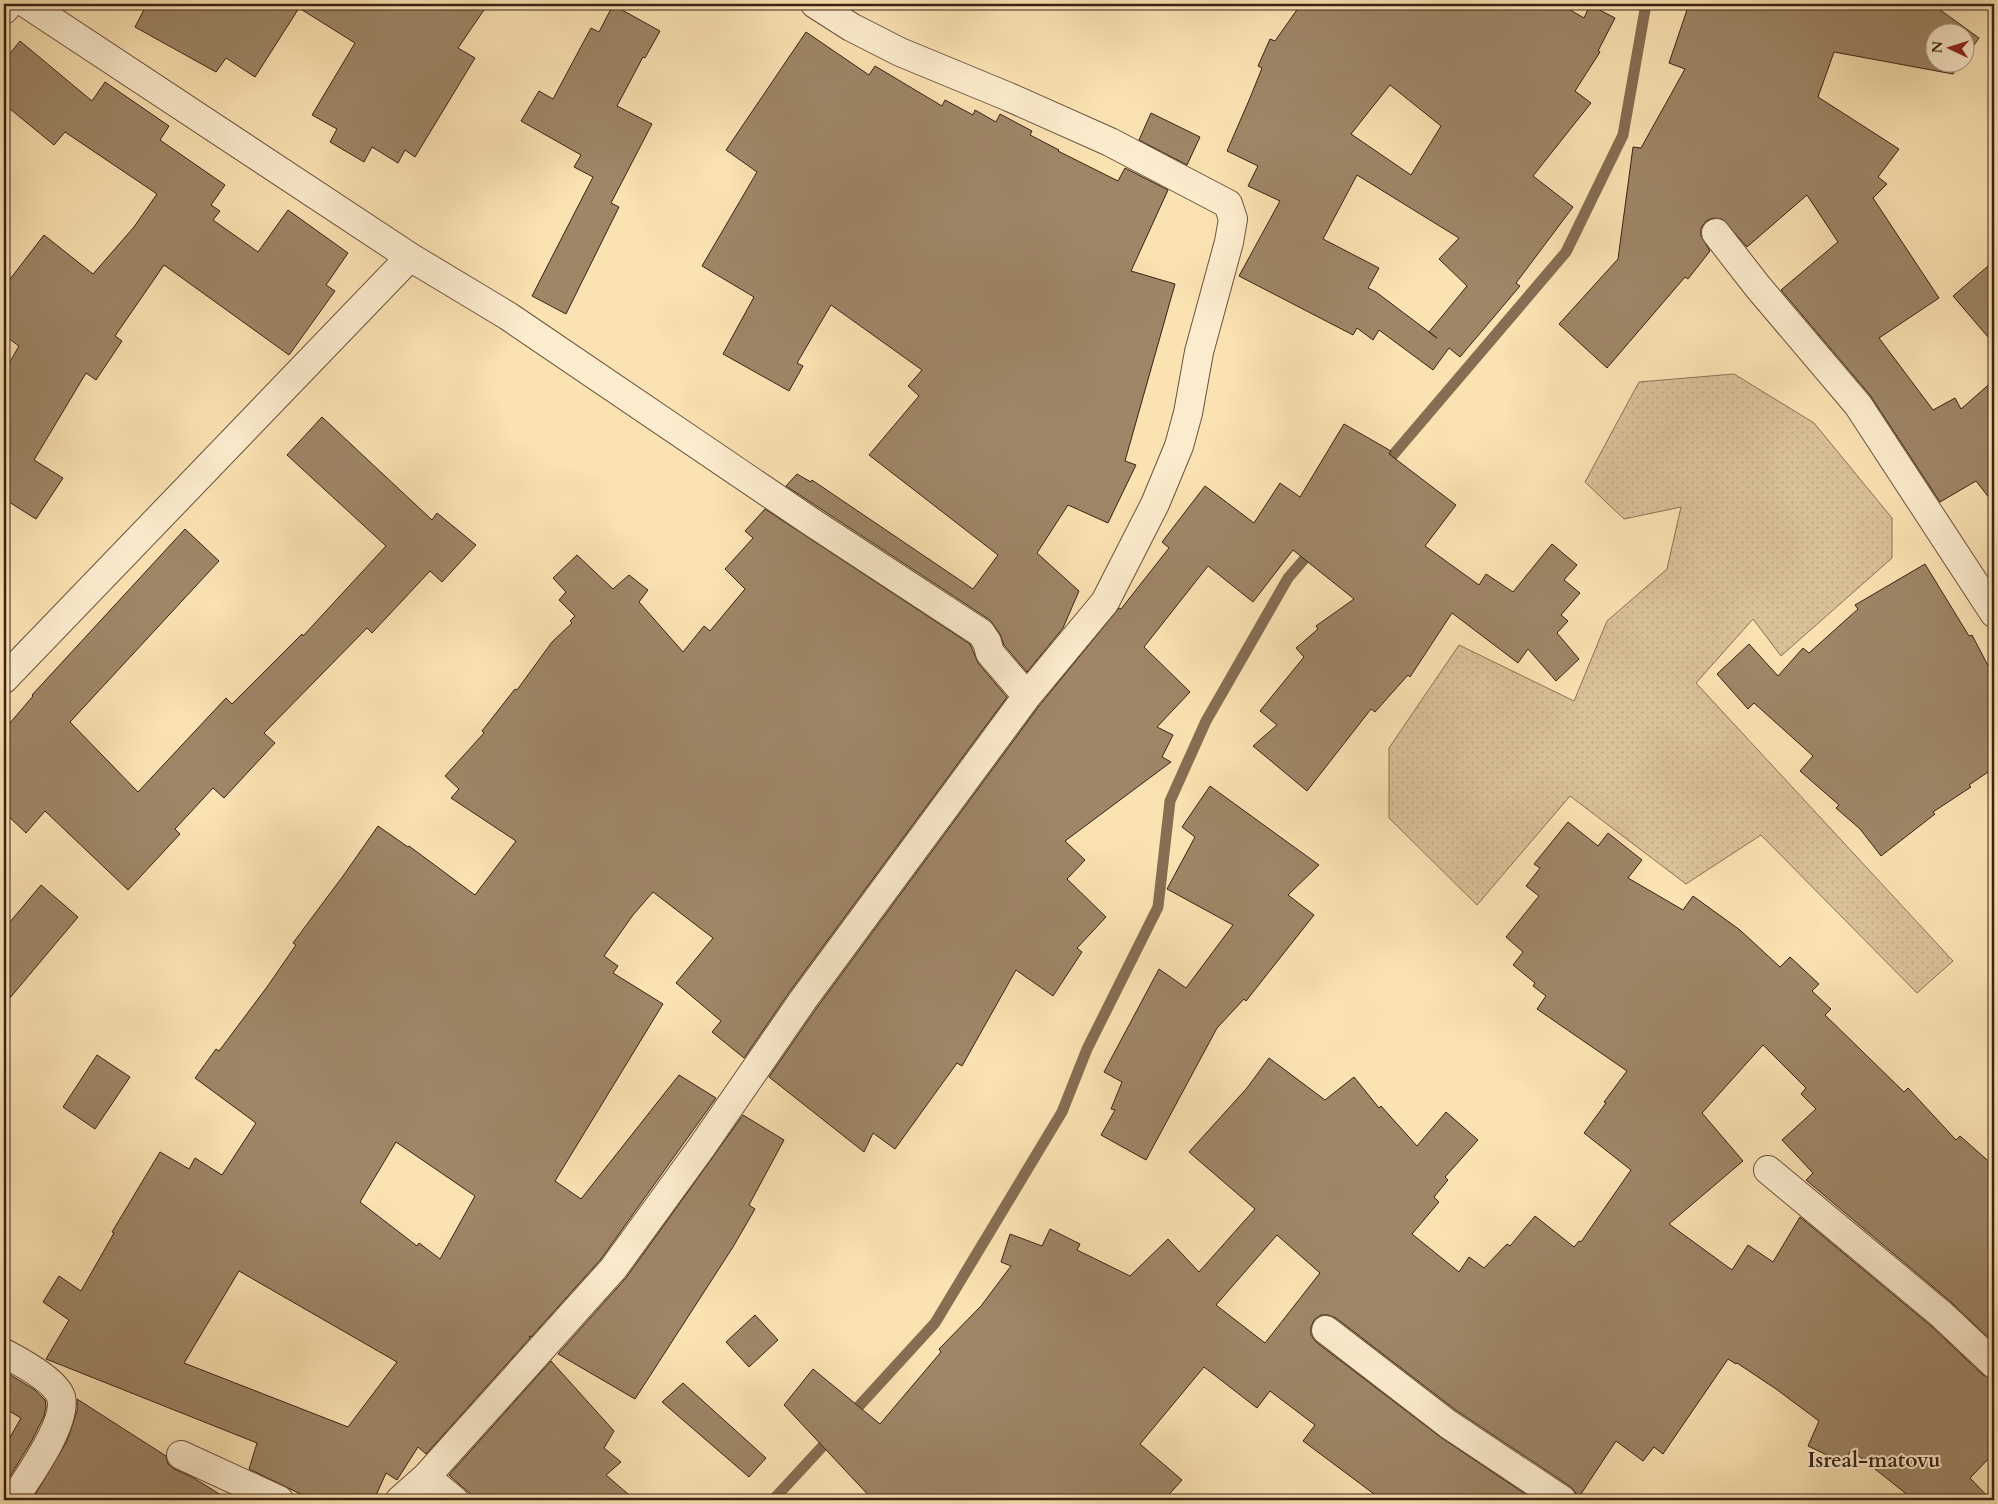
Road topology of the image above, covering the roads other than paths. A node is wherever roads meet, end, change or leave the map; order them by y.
1 (9, 4) edge
2 (27, 4) edge
3 (815, 4) edge
4 (4, 10) edge
5 (1716, 233) dead end
6 (410, 257) junction
7 (1994, 613) edge
8 (4, 680) edge
9 (1027, 696) junction
10 (1768, 1170) dead end
11 (1326, 1330) dead end
12 (4, 1353) edge
13 (1994, 1364) edge
14 (181, 1455) dead end
15 (426, 1477) junction
16 (13, 1500) edge
17 (279, 1500) edge
18 (400, 1500) edge
19 (454, 1500) edge
20 (1562, 1500) edge

1 - 4 street
2 - 6 street
3 - 9 street
5 - 7 street
6 - 8 street
6 - 9 street
9 - 15 street
10 - 13 street
11 - 20 street
12 - 16 street
14 - 17 street
15 - 18 street
15 - 19 street

